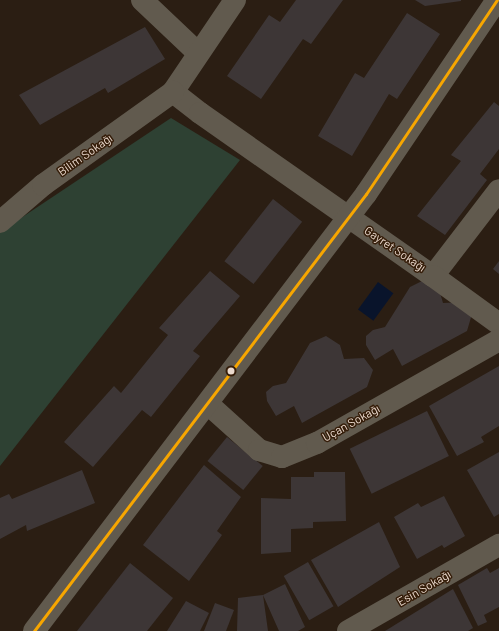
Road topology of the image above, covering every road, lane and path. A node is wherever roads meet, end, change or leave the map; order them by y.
1 (142, 0) edge
2 (234, 0) edge
3 (497, 0) edge
4 (198, 53) junction
5 (173, 92) junction
6 (499, 190) edge
7 (348, 217) junction
8 (0, 222) edge
9 (433, 276) junction
10 (499, 324) edge
11 (499, 340) edge
12 (208, 404) junction
13 (499, 545) edge
14 (34, 631) edge
15 (348, 631) edge

1 - 4 street
2 - 4 street
3 - 7 street
4 - 5 street
5 - 7 street, Gayret Sokağı
5 - 8 street, Bilim Sokağı
6 - 9 street, Gayret Sokağı
7 - 9 street, Gayret Sokağı
7 - 12 street
9 - 10 street
11 - 12 street, Uçan Sokağı
12 - 14 street
13 - 15 street, Esin Sokağı

